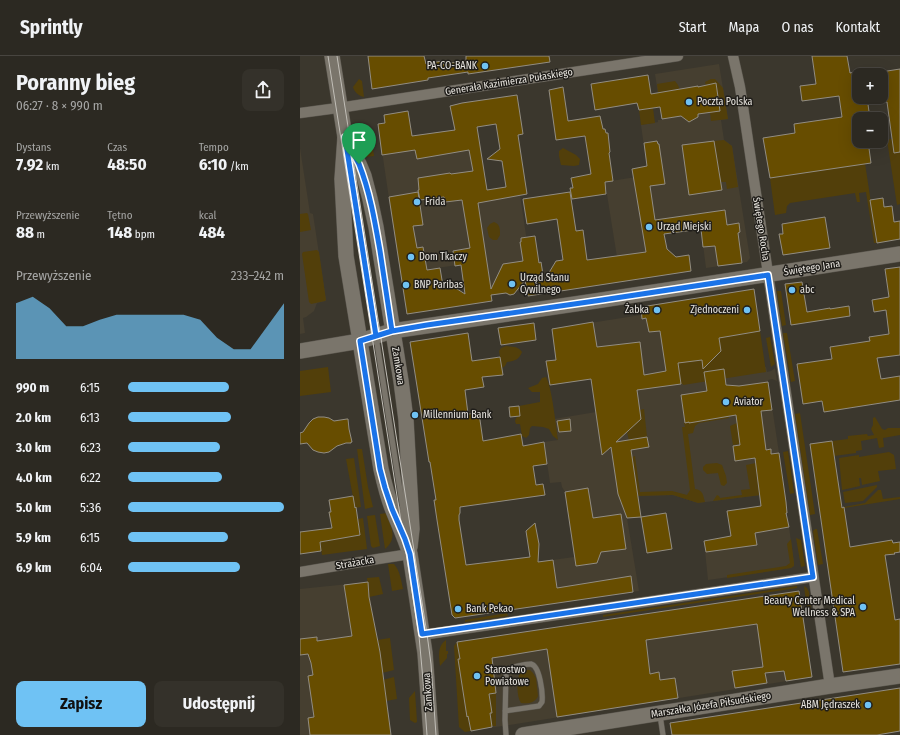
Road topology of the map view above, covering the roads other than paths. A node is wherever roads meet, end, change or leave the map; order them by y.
1 (332, 56) edge
2 (678, 56) edge
3 (733, 56) edge
4 (340, 108) junction
5 (300, 113) edge
6 (345, 137) junction
7 (900, 254) edge
8 (768, 275) junction
9 (392, 331) junction
10 (376, 336) junction
11 (360, 341) junction
12 (300, 351) edge
13 (410, 554) junction
14 (300, 572) edge
15 (813, 577) junction
16 (422, 634) junction
17 (900, 676) edge
18 (830, 686) junction
19 (505, 711) junction
20 (659, 714) junction
21 (431, 735) edge
22 (506, 735) edge
23 (523, 735) edge
24 (663, 735) edge

1 - 4 street, Zamkowa
2 - 4 street, Generała Kazimierza Pułaskiego
3 - 8 street, Świętego Rocha
4 - 5 street, Generała Kazimierza Pułaskiego
4 - 6 street, Zamkowa
6 - 9 street, Zamkowa
6 - 10 lane
6 - 11 street, Zamkowa
7 - 8 street, Świętego Jana
8 - 9 street, Świętego Jana
8 - 15 street, Świętego Rocha
9 - 10 street, Świętego Jana
9 - 13 street, Zamkowa
10 - 11 street, Świętego Jana
10 - 13 lane
11 - 12 street, Świętego Jana
11 - 13 street, Zamkowa
13 - 14 street, Strażacka
13 - 16 street, Zamkowa
15 - 16 street
15 - 18 street, Świętego Rocha
16 - 21 street, Zamkowa
17 - 18 street, Marszałka Józefa Piłsudskiego
18 - 20 street, Marszałka Józefa Piłsudskiego
19 - 19 lane
19 - 22 lane
20 - 23 street, Marszałka Józefa Piłsudskiego
20 - 24 lane

